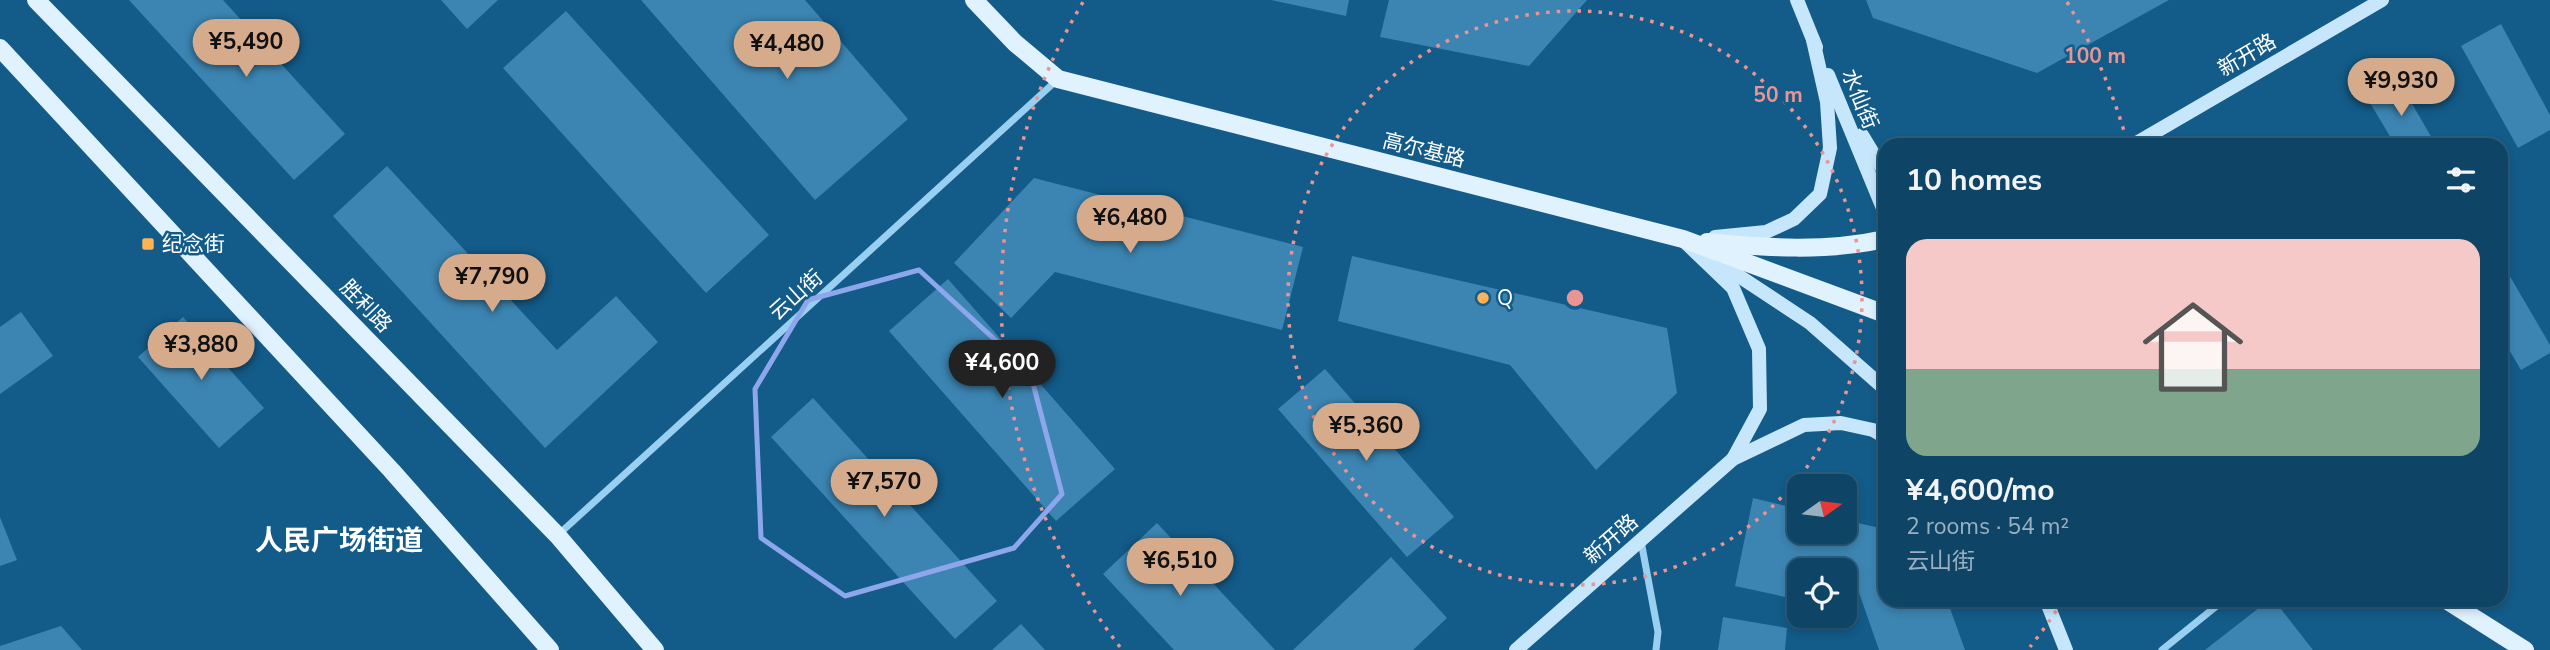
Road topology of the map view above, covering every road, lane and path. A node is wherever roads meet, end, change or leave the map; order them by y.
1 (36, 0) edge
2 (974, 0) edge
3 (1797, 0) edge
4 (2382, 0) edge
5 (1813, 40) junction
6 (0, 48) edge
7 (1058, 79) junction
8 (2145, 138) edge
9 (1878, 162) edge
10 (1878, 196) edge
11 (1682, 239) junction
12 (1878, 241) edge
13 (1878, 311) edge
14 (1878, 383) edge
15 (1878, 433) edge
16 (1733, 459) junction
17 (558, 536) junction
18 (1641, 540) junction
19 (2049, 607) edge
20 (2215, 607) edge
21 (2457, 607) edge
22 (550, 650) edge
23 (655, 650) edge
24 (1516, 650) edge
25 (1656, 650) edge
26 (2066, 650) edge
27 (2162, 650) edge
28 (2525, 650) edge

1 - 17 main road, 胜利路
2 - 7 main road, 高尔基路
3 - 5 main road, 水仙街
4 - 8 main road, 新开路
5 - 9 main road
5 - 10 main road, 水仙街
5 - 11 main road
6 - 22 main road
7 - 11 main road, 高尔基路
7 - 17 street, 云山街
11 - 12 main road
11 - 13 main road, 高尔基路
11 - 14 main road
11 - 16 main road
15 - 16 main road
16 - 18 main road, 新开路
17 - 23 main road, 胜利路
18 - 24 main road, 新开路
18 - 25 street
19 - 26 main road
20 - 27 street
21 - 28 main road

